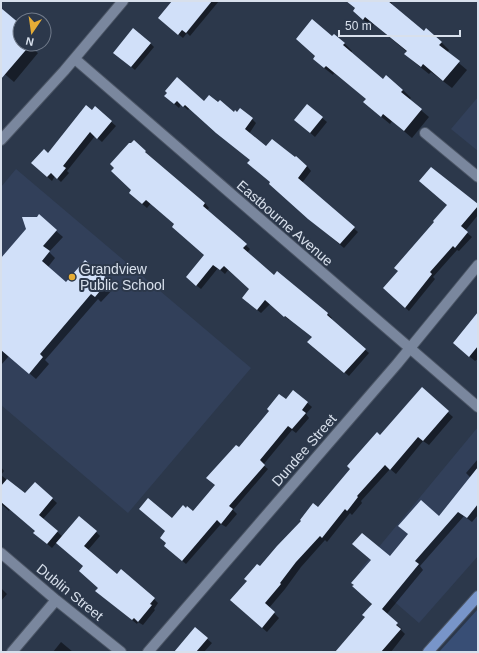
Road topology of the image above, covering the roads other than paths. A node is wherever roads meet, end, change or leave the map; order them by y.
1 (123, 1) edge
2 (75, 59) junction
3 (425, 133) dead end
4 (1, 140) edge
5 (478, 177) edge
6 (478, 265) edge
7 (410, 348) junction
8 (478, 407) edge
9 (1, 553) edge
10 (478, 596) edge
11 (56, 600) junction
12 (12, 652) edge
13 (121, 652) edge
14 (148, 652) edge
15 (428, 652) edge

1 - 2 street
2 - 4 street
2 - 7 street, Eastbourne Avenue
3 - 5 street
6 - 7 street, Dundee Street
7 - 8 street, Eastbourne Avenue
7 - 14 street, Dundee Street
9 - 11 street, Dublin Street
10 - 15 main road
11 - 12 street
11 - 13 street, Dublin Street

